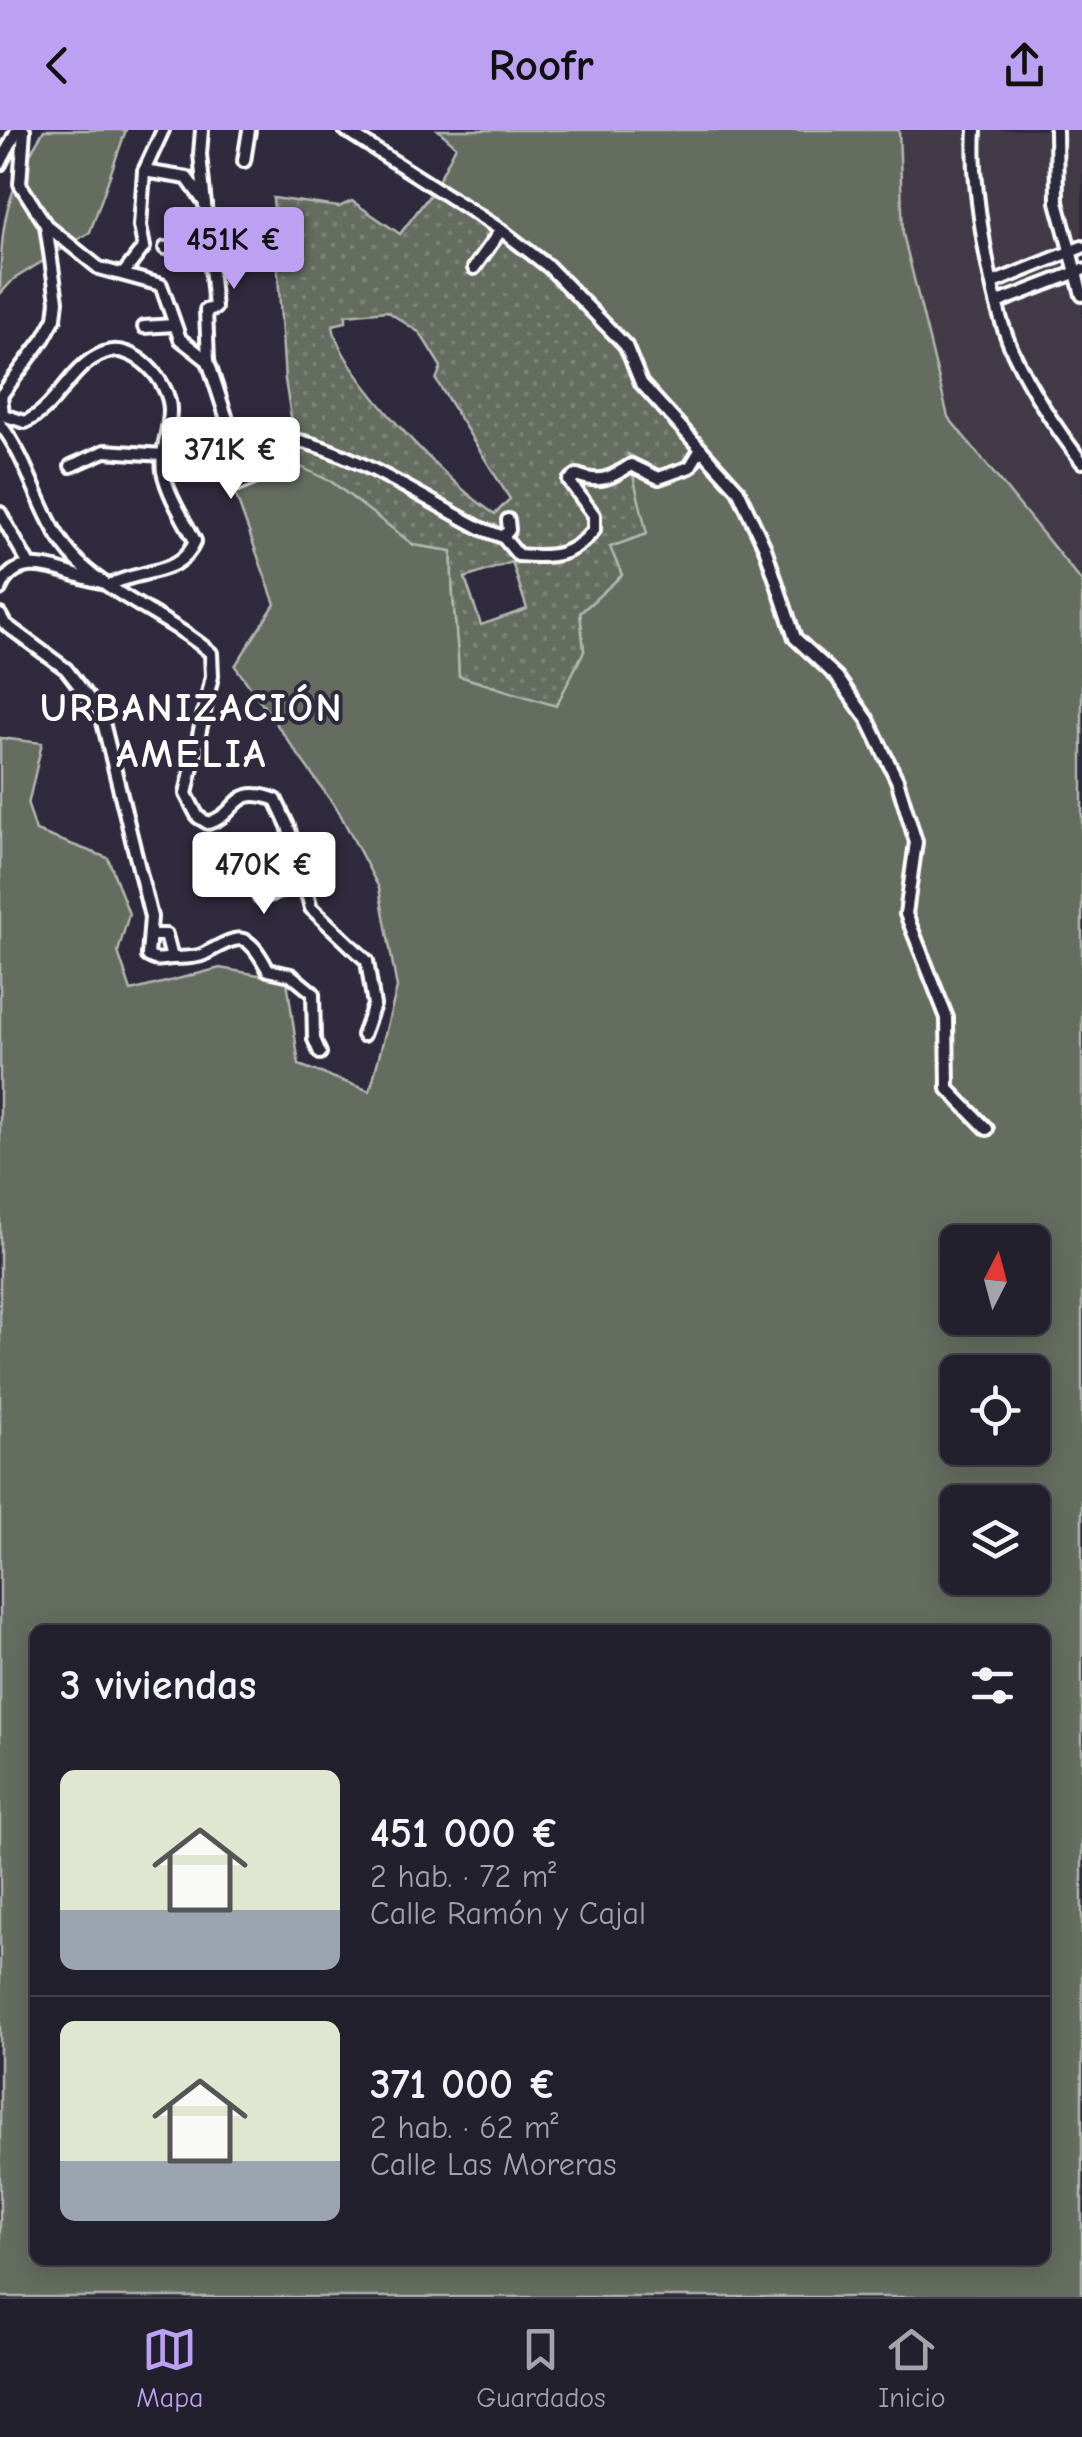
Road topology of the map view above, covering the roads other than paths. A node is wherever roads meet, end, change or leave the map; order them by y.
1 (20, 130) edge
2 (163, 130) edge
3 (202, 130) edge
4 (249, 130) edge
5 (345, 130) edge
6 (975, 130) edge
7 (1056, 130) edge
8 (244, 161) dead end
9 (0, 164) edge
10 (144, 170) junction
11 (205, 203) junction
12 (46, 225) junction
13 (501, 230) junction
14 (164, 248) dead end
15 (1076, 249) edge
16 (208, 251) junction
17 (474, 268) dead end
18 (1079, 271) edge
19 (123, 274) junction
20 (995, 282) junction
21 (1082, 295) edge
22 (999, 302) junction
23 (174, 325) junction
24 (144, 327) dead end
25 (208, 361) junction
26 (1, 396) edge
27 (0, 424) edge
28 (236, 448) junction
29 (701, 449) junction
30 (163, 455) junction
31 (1082, 462) edge
32 (291, 463) dead end
33 (70, 466) dead end
34 (0, 513) edge
35 (508, 520) dead end
36 (503, 537) junction
37 (28, 563) junction
38 (112, 584) junction
39 (0, 589) edge
40 (0, 616) edge
41 (251, 878) dead end
42 (303, 883) junction
43 (152, 936) junction
44 (172, 958) junction
45 (363, 1036) dead end
46 (320, 1053) dead end
47 (987, 1129) dead end

1 - 9 street
1 - 12 street
2 - 10 street
3 - 11 street
4 - 8 street
5 - 13 street
6 - 20 street
7 - 15 street
10 - 11 street
10 - 19 street
11 - 16 street
12 - 19 street
12 - 26 street
13 - 17 street
13 - 29 street
14 - 16 street
15 - 18 street
15 - 20 street
16 - 25 street
18 - 21 street
18 - 22 street
19 - 23 street
20 - 22 street
22 - 31 street
23 - 24 street
23 - 25 street
25 - 28 street
26 - 30 street
27 - 38 street
28 - 32 street
28 - 36 street
29 - 36 street
29 - 47 street
30 - 33 street
30 - 38 street
34 - 37 street
35 - 36 street
37 - 38 street
37 - 39 street
38 - 42 street
40 - 43 street
41 - 42 street
42 - 45 street
43 - 44 street
43 - 44 street
44 - 46 street

